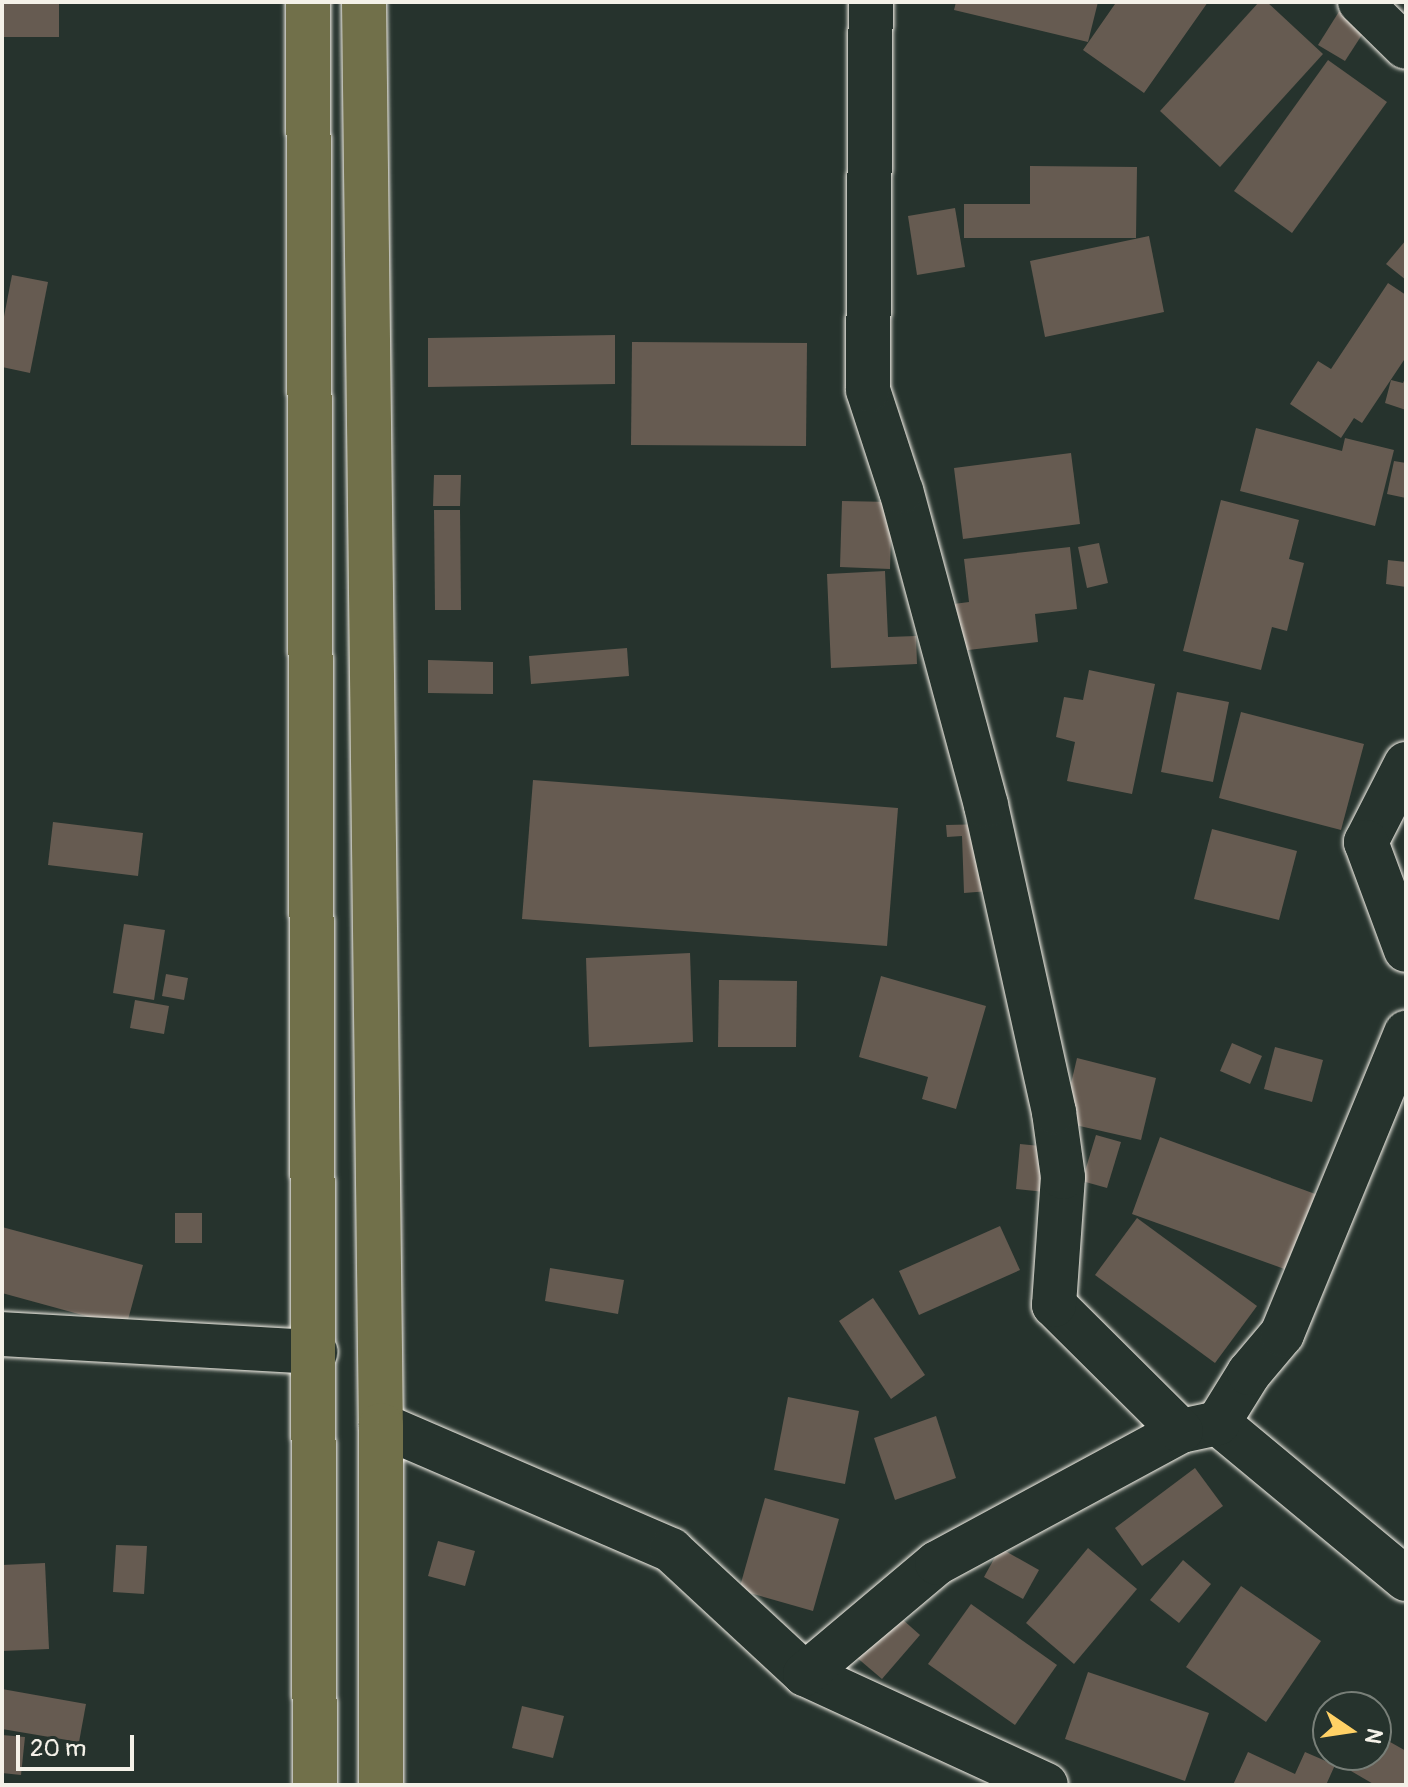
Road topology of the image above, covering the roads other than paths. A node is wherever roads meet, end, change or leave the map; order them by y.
1 (308, 2) edge
2 (364, 2) edge
3 (871, 2) edge
4 (1360, 2) edge
5 (1406, 47) edge
6 (1406, 764) edge
7 (1406, 950) edge
8 (1406, 1033) edge
9 (2, 1334) edge
10 (315, 1352) junction
11 (381, 1425) junction
12 (1200, 1427) junction
13 (1406, 1579) edge
14 (805, 1674) junction
15 (315, 1785) edge
16 (381, 1785) edge
17 (1046, 1785) edge

1 - 10 highway
2 - 11 highway
3 - 12 street
4 - 5 street
6 - 7 street
8 - 12 street
9 - 10 street
10 - 15 highway
11 - 14 street
11 - 16 highway
12 - 13 street
12 - 14 street
14 - 17 street

